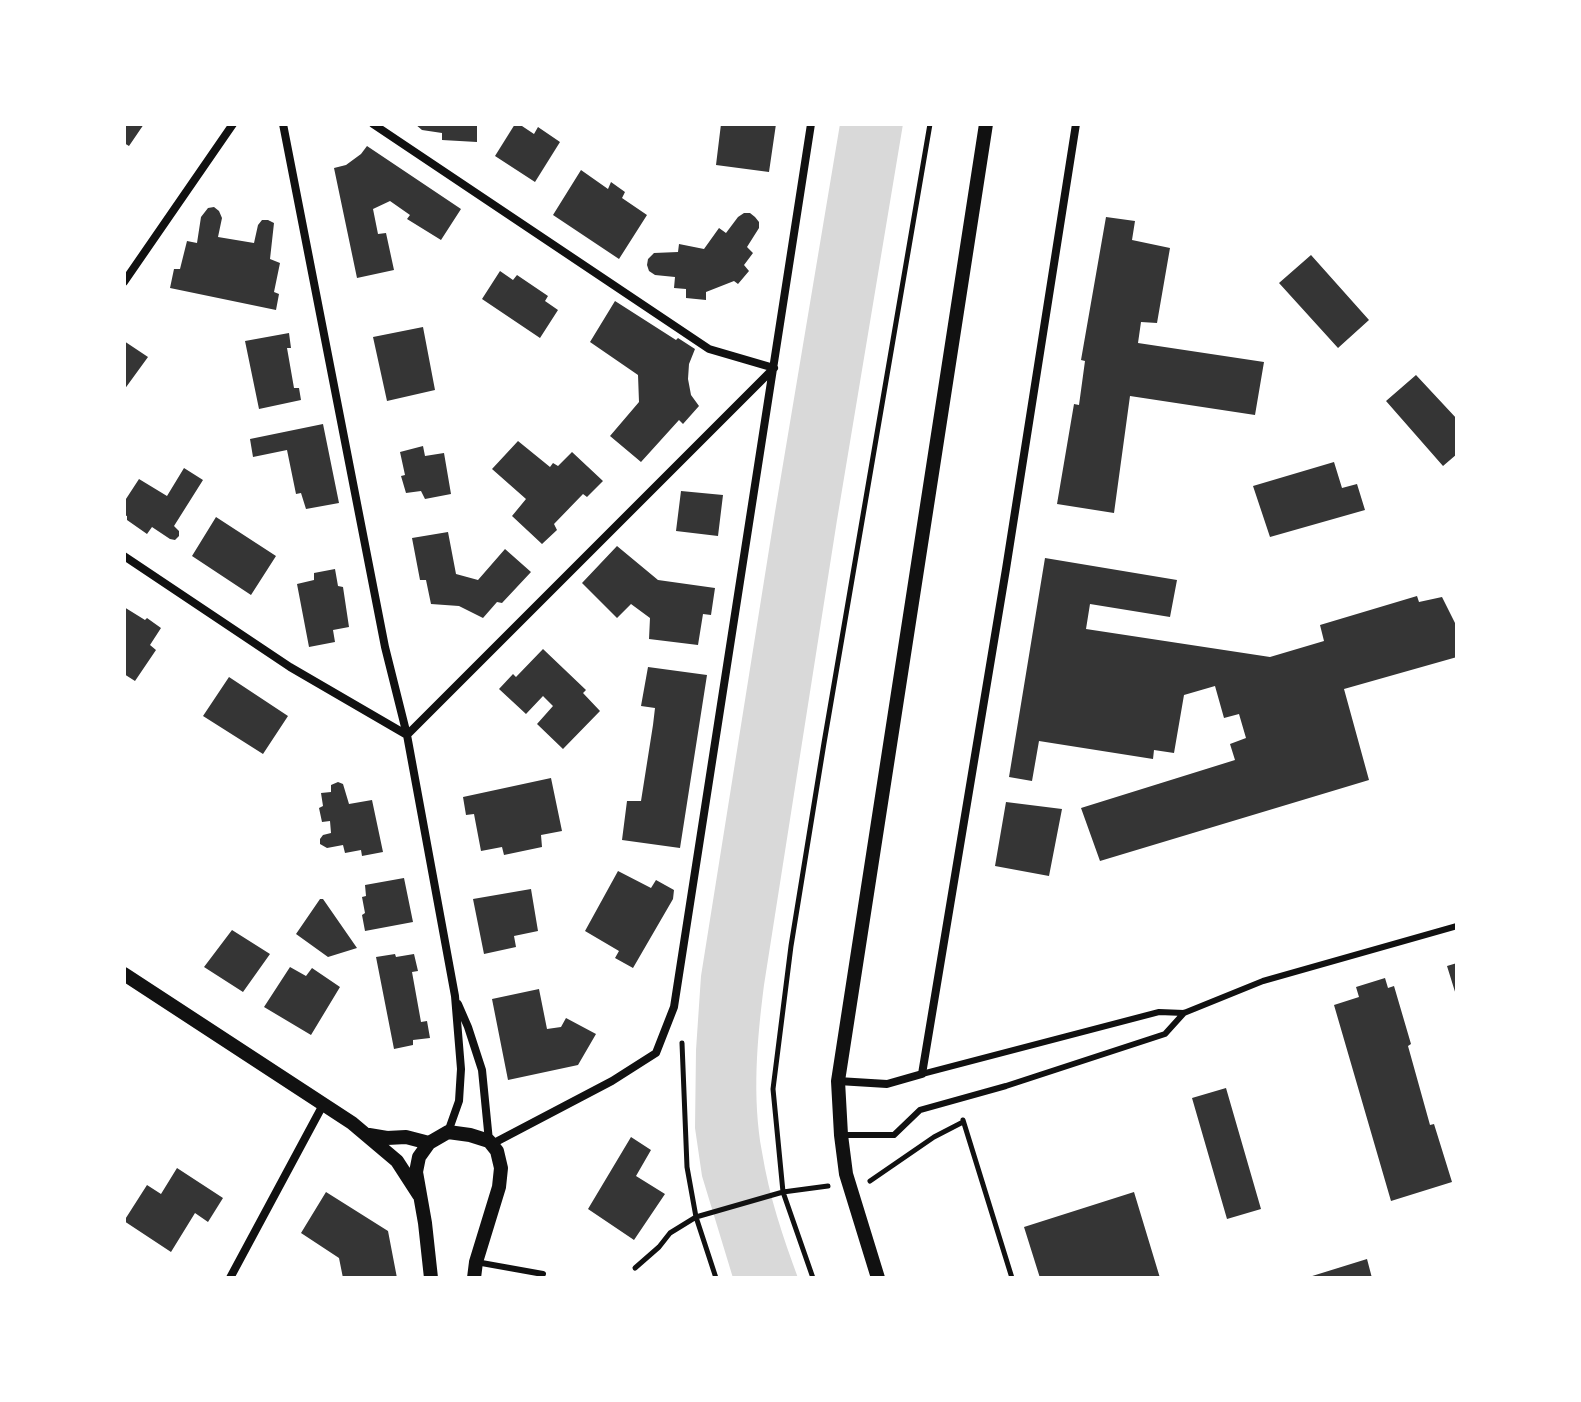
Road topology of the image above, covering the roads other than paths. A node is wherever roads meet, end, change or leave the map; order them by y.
1 (233, 124) edge
2 (283, 124) edge
3 (373, 124) edge
4 (811, 124) edge
5 (986, 124) edge
6 (1076, 124) edge
7 (124, 282) edge
8 (774, 368) junction
9 (124, 556) edge
10 (407, 735) junction
11 (1457, 926) edge
12 (124, 974) edge
13 (455, 996) junction
14 (1184, 1013) junction
15 (922, 1074) junction
16 (838, 1081) junction
17 (324, 1103) junction
18 (448, 1132) junction
19 (369, 1135) junction
20 (841, 1135) junction
21 (490, 1142) junction
22 (429, 1143) junction
23 (419, 1195) junction
24 (476, 1262) junction
25 (543, 1274) dead end
26 (230, 1278) edge
27 (431, 1278) edge
28 (474, 1278) edge
29 (878, 1278) edge

1 - 7 street
2 - 10 street
3 - 8 street
4 - 8 street
5 - 16 street
6 - 15 street
8 - 10 street
8 - 21 street
9 - 10 street
10 - 13 street
11 - 14 lane
12 - 17 street
13 - 18 street
13 - 21 street
14 - 15 lane
14 - 20 lane
15 - 16 street
16 - 20 street
17 - 19 street
17 - 26 street
18 - 21 street
18 - 22 street
19 - 22 street
19 - 23 street
20 - 29 street
21 - 24 street
22 - 23 street
23 - 27 street
24 - 25 lane
24 - 28 street

